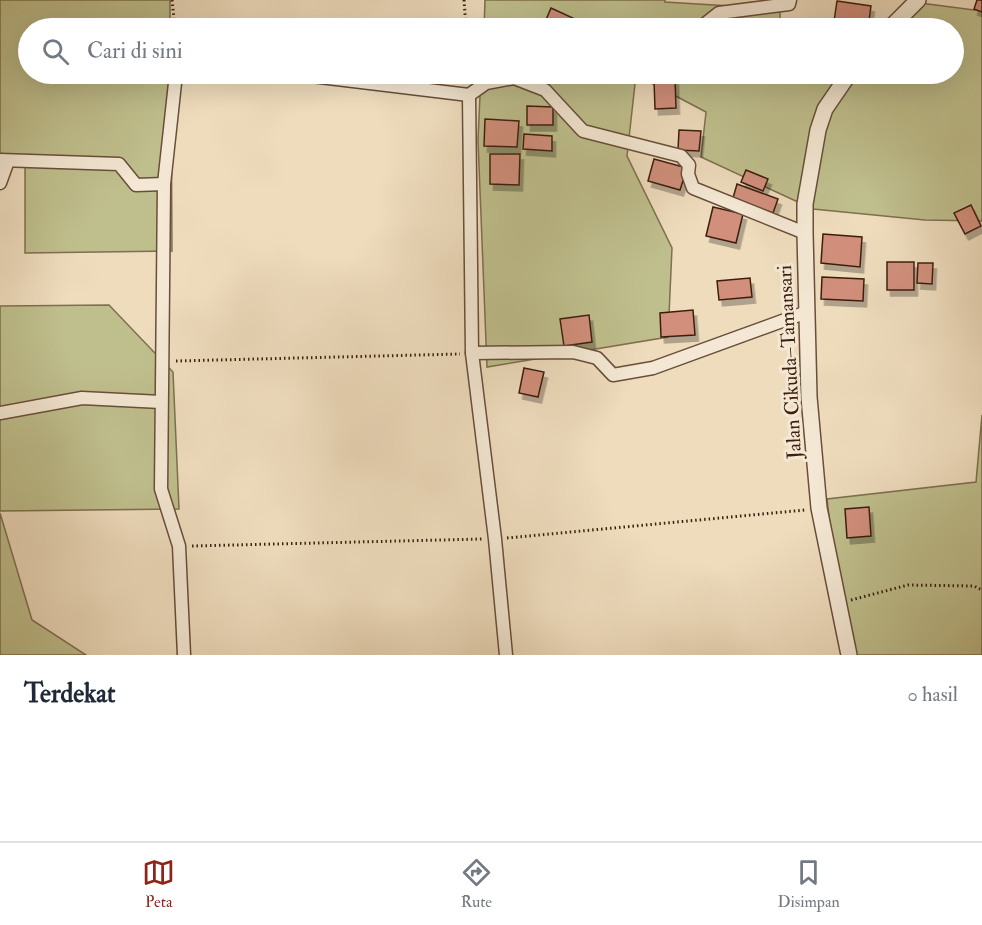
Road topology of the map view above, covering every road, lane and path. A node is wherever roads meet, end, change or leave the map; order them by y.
1 (172, 0) edge
2 (464, 0) edge
3 (790, 0) edge
4 (918, 0) edge
5 (174, 18) edge
6 (465, 18) edge
7 (713, 18) edge
8 (900, 18) edge
9 (175, 84) edge
10 (378, 84) edge
11 (485, 84) edge
12 (532, 84) edge
13 (842, 84) edge
14 (470, 95) junction
15 (4, 161) edge
16 (0, 183) edge
17 (164, 184) junction
18 (805, 233) junction
19 (807, 312) junction
20 (472, 353) junction
21 (162, 362) junction
22 (162, 402) junction
23 (0, 413) edge
24 (819, 508) junction
25 (495, 539) junction
26 (179, 546) junction
27 (982, 590) edge
28 (838, 604) junction
29 (184, 655) edge
30 (506, 655) edge
31 (849, 655) edge

1 - 5 path
2 - 6 path
3 - 7 street
4 - 8 street
9 - 17 street
10 - 14 street
11 - 14 street
12 - 18 street
13 - 18 street, Jalan Cikuda–Tamansari
14 - 20 street
15 - 16 street
15 - 17 street
17 - 21 street
18 - 19 street, Jalan Cikuda–Tamansari
19 - 20 street
19 - 24 street, Jalan Cikuda–Tamansari
20 - 21 path
20 - 25 street
21 - 22 street
22 - 23 street
22 - 26 street
24 - 25 path
24 - 28 street, Jalan Cikuda–Tamansari
25 - 26 path
25 - 30 street
26 - 29 street
27 - 28 path
28 - 31 street, Jalan Cikuda–Tamansari

